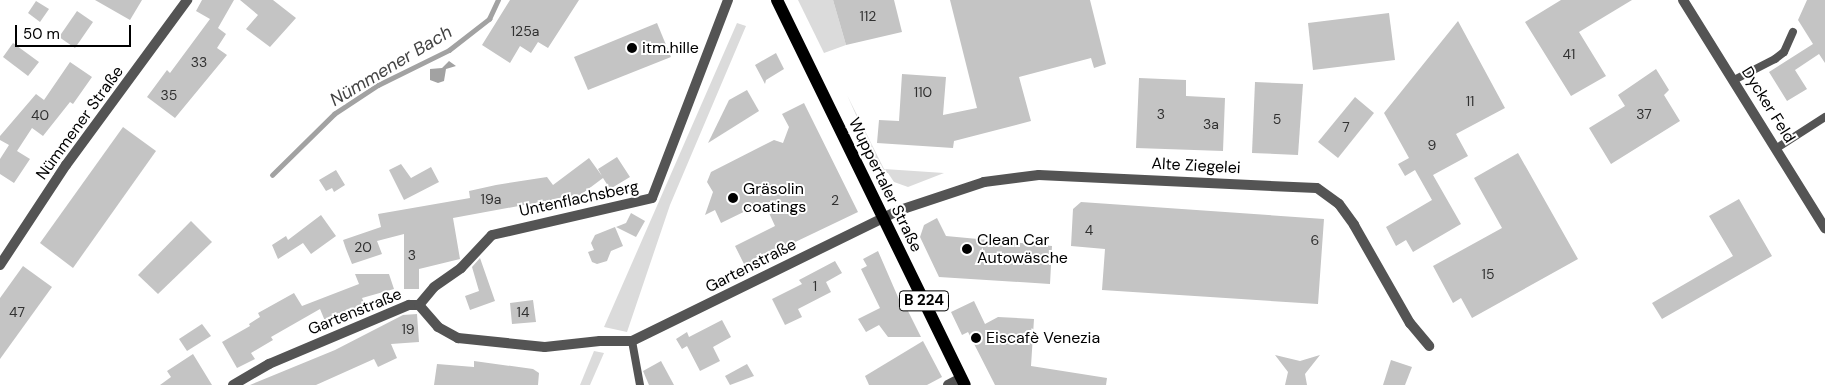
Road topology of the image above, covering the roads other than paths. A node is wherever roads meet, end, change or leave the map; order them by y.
1 (187, 0) edge
2 (728, 0) edge
3 (777, 0) edge
4 (1683, 0) edge
5 (1793, 32) dead end
6 (1734, 80) junction
7 (1825, 118) edge
8 (1777, 148) junction
9 (883, 216) junction
10 (1825, 228) edge
11 (0, 265) edge
12 (419, 305) junction
13 (632, 341) junction
14 (1429, 346) dead end
15 (963, 381) edge
16 (233, 385) edge
17 (640, 385) edge
18 (948, 385) edge

1 - 11 street, Nümmener Straße
2 - 12 street, Untenflachsberg
3 - 9 main road, Wuppertaler Straße / B 224
4 - 6 street, Dycker Feld
5 - 6 lane
6 - 8 street, Dycker Feld
7 - 8 lane
8 - 10 street, Dycker Feld
9 - 13 street, Gartenstraße
9 - 14 street, Alte Ziegelei
9 - 15 main road, Wuppertaler Straße / B 224
12 - 13 street, Gartenstraße
12 - 16 street, Gartenstraße
13 - 17 lane
15 - 18 street

